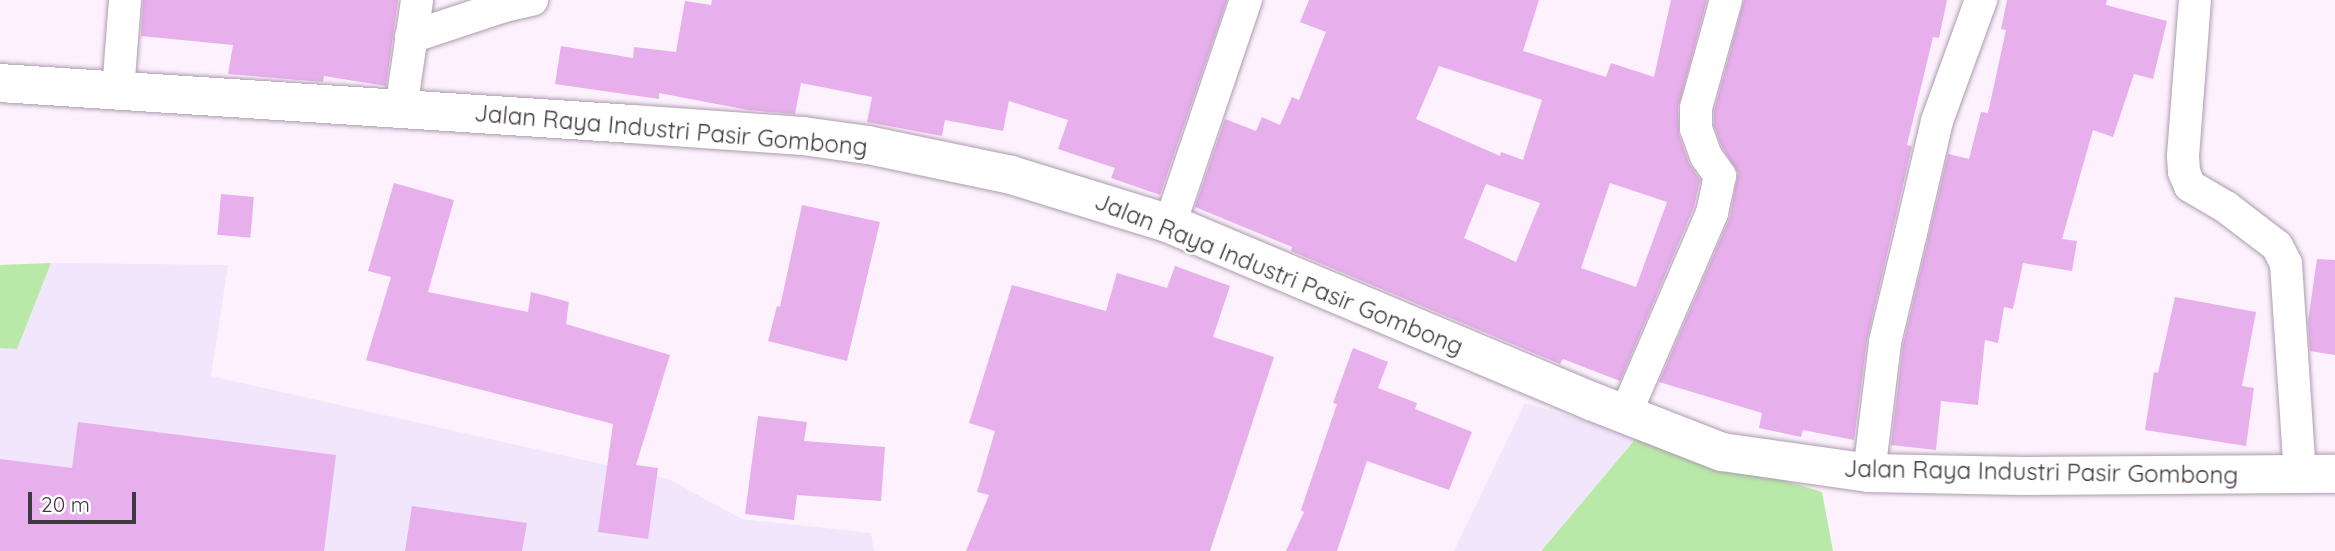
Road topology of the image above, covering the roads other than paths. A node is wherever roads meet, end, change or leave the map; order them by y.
1 (125, 0) edge
2 (418, 0) edge
3 (532, 0) edge
4 (1246, 0) edge
5 (1726, 0) edge
6 (1981, 0) edge
7 (2195, 0) edge
8 (411, 37) junction
9 (0, 83) edge
10 (118, 91) junction
11 (401, 109) junction
12 (1170, 224) junction
13 (1625, 415) junction
14 (1869, 473) junction
15 (2317, 474) edge

1 - 10 street
2 - 8 street
3 - 8 street
4 - 12 street
5 - 13 street
6 - 14 street
7 - 15 street
8 - 11 street
9 - 10 main road, Jalan Raya Industri Pasir Gombong
10 - 11 main road, Jalan Raya Industri Pasir Gombong
11 - 12 main road, Jalan Raya Industri Pasir Gombong
12 - 13 main road, Jalan Raya Industri Pasir Gombong
13 - 14 main road, Jalan Raya Industri Pasir Gombong
14 - 15 main road, Jalan Raya Industri Pasir Gombong

